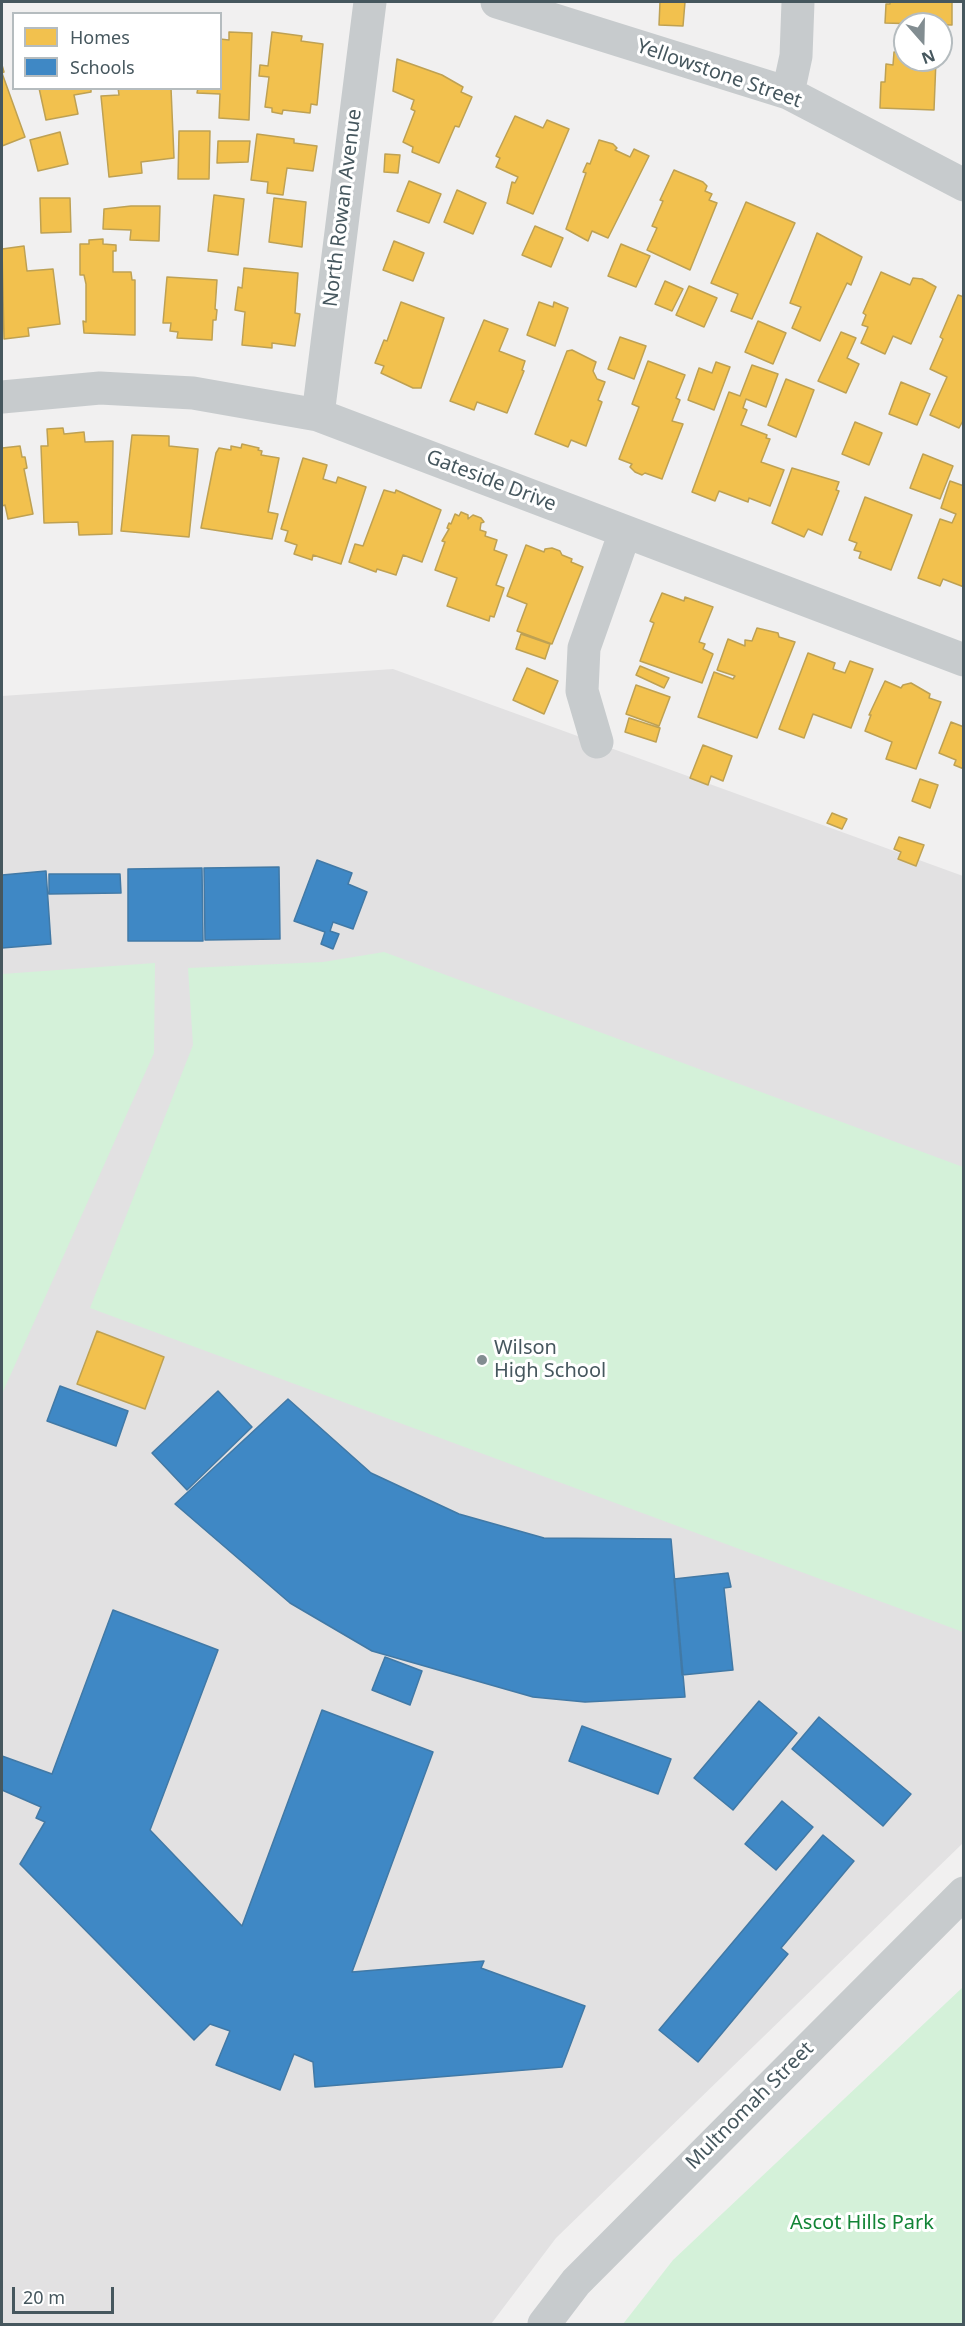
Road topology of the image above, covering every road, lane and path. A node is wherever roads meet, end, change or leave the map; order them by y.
1 (370, 2) edge
2 (497, 2) edge
3 (798, 2) edge
4 (788, 93) junction
5 (963, 185) edge
6 (2, 397) edge
7 (318, 415) junction
8 (626, 532) junction
9 (963, 660) edge
10 (597, 742) dead end
11 (963, 1893) edge
12 (544, 2325) edge

1 - 7 street, North Rowan Avenue
2 - 4 street, Yellowstone Street
3 - 4 street
4 - 5 street, Yellowstone Street
6 - 7 street, Gateside Drive
7 - 8 street, Gateside Drive
8 - 9 street, Gateside Drive
8 - 10 street
11 - 12 street, Multnomah Street

